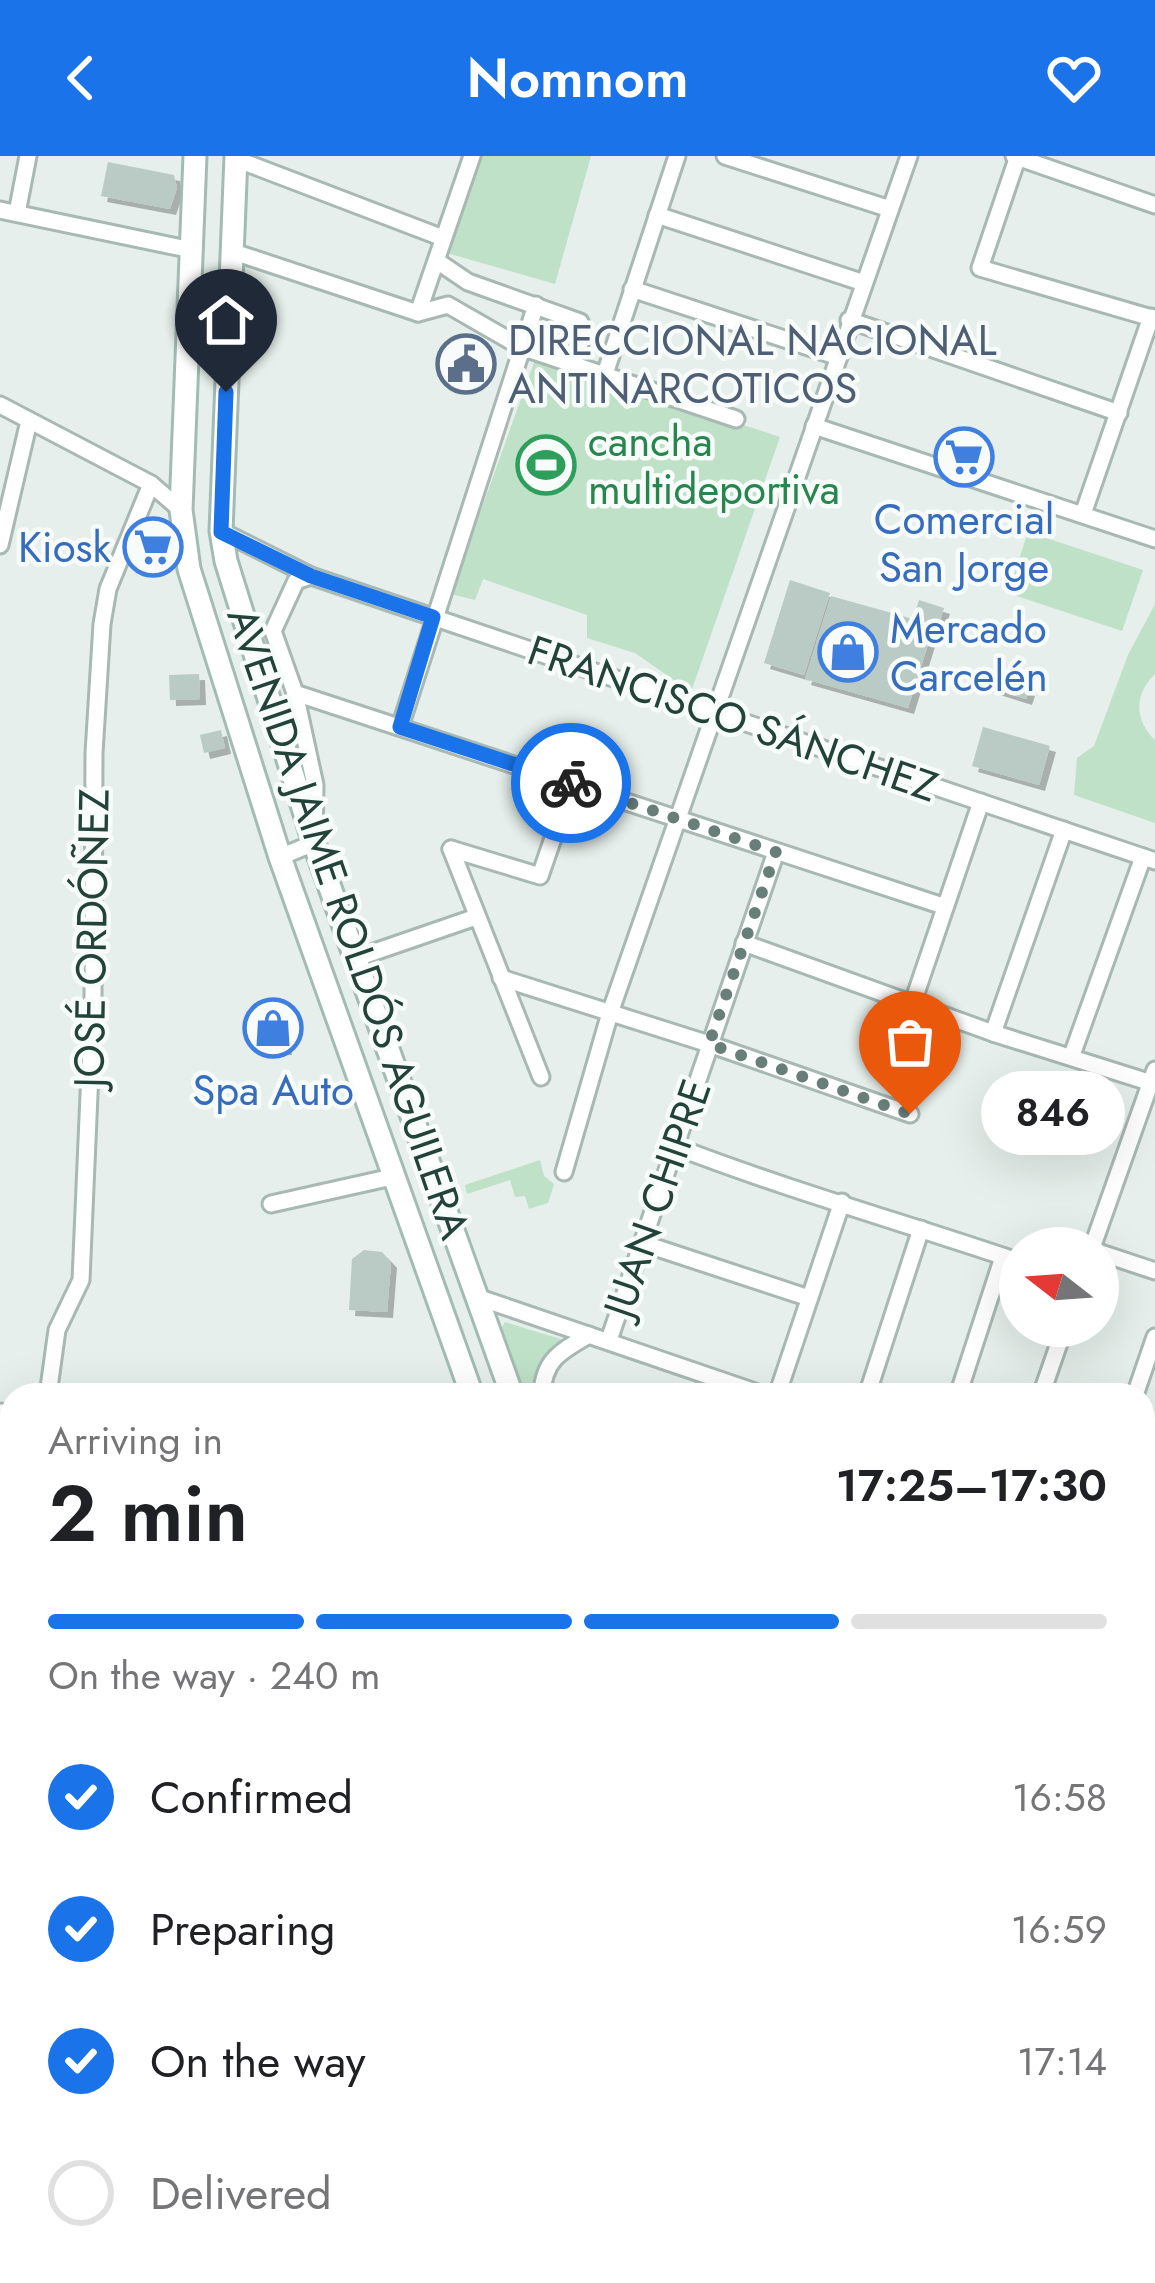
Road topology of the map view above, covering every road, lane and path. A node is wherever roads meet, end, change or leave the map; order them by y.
1 (28, 156) edge
2 (195, 156) edge
3 (472, 156) edge
4 (677, 156) edge
5 (725, 156) edge
6 (909, 156) edge
7 (1017, 156) edge
8 (236, 158) edge
9 (1155, 205) edge
10 (890, 209) junction
11 (8, 211) edge
12 (657, 215) junction
13 (443, 238) junction
14 (192, 250) junction
15 (231, 251) junction
16 (437, 261) junction
17 (468, 281) junction
18 (864, 283) junction
19 (632, 290) junction
20 (536, 305) junction
21 (441, 306) junction
22 (418, 313) junction
23 (1153, 318) edge
24 (849, 320) junction
25 (520, 347) junction
26 (839, 357) junction
27 (573, 364) junction
28 (605, 374) junction
29 (0, 405) edge
30 (1119, 412) junction
31 (736, 419) dead end
32 (29, 421) junction
33 (814, 426) junction
34 (151, 484) junction
35 (181, 510) junction
36 (1083, 514) junction
37 (221, 532) junction
38 (1155, 539) edge
39 (0, 545) edge
40 (311, 576) junction
41 (433, 617) junction
42 (295, 693) junction
43 (715, 712) junction
44 (400, 727) junction
45 (572, 783) junction
46 (981, 802) junction
47 (678, 817) junction
48 (1064, 830) junction
49 (314, 843) junction
50 (776, 852) junction
51 (280, 856) junction
52 (1149, 859) edge
53 (943, 906) junction
54 (476, 917) junction
55 (744, 943) junction
56 (354, 958) junction
57 (501, 978) junction
58 (366, 990) junction
59 (332, 1004) junction
60 (912, 1005) junction
61 (610, 1012) junction
62 (993, 1033) junction
63 (709, 1044) junction
64 (1072, 1055) junction
65 (541, 1077) dead end
66 (1154, 1079) edge
67 (910, 1114) dead end
68 (674, 1146) junction
69 (564, 1172) dead end
70 (392, 1178) junction
71 (842, 1202) junction
72 (271, 1204) dead end
73 (1103, 1227) edge
74 (921, 1229) junction
75 (642, 1243) junction
76 (999, 1256) edge
77 (1119, 1258) edge
78 (999, 1269) edge
79 (1155, 1271) edge
80 (477, 1297) junction
81 (809, 1298) junction
82 (589, 1335) junction
83 (1155, 1336) edge
84 (609, 1340) junction
85 (1057, 1347) edge
86 (50, 1383) edge
87 (468, 1383) edge
88 (508, 1383) edge
89 (542, 1383) edge
90 (730, 1383) edge
91 (781, 1383) edge
92 (871, 1383) edge
93 (962, 1383) edge
94 (1045, 1383) edge
95 (1139, 1383) edge

1 - 11 street
2 - 14 street, AVENIDA JAIME ROLDÓS AGUILERA
3 - 13 street
4 - 12 street
5 - 10 street
6 - 10 street
7 - 9 street
7 - 23 street
8 - 13 street
8 - 15 street, AVENIDA JAIME ROLDÓS AGUILERA
10 - 18 street
11 - 14 street
12 - 18 street
12 - 19 street
13 - 16 street
14 - 35 street, AVENIDA JAIME ROLDÓS AGUILERA
15 - 22 street
15 - 37 street, AVENIDA JAIME ROLDÓS AGUILERA
16 - 17 street
16 - 22 street
17 - 20 street
17 - 21 street
18 - 24 street
19 - 26 street
19 - 28 street
20 - 25 street
20 - 27 street
21 - 22 street
21 - 25 street
23 - 30 street
24 - 26 street
24 - 30 street
25 - 27 street
25 - 41 street
26 - 33 street
27 - 28 street
28 - 31 street
29 - 32 street
30 - 36 street
32 - 34 street
32 - 39 street
33 - 36 street
33 - 43 street
34 - 35 street
34 - 86 street, JOSÉ ORDÓÑEZ
35 - 51 street, AVENIDA JAIME ROLDÓS AGUILERA
36 - 38 street
37 - 40 street, FRANCISCO SÁNCHEZ
37 - 49 street, AVENIDA JAIME ROLDÓS AGUILERA
40 - 41 street, FRANCISCO SÁNCHEZ
40 - 42 street
41 - 43 street, FRANCISCO SÁNCHEZ
41 - 44 street
42 - 44 street
42 - 49 street
43 - 46 street, FRANCISCO SÁNCHEZ
43 - 47 street
44 - 45 street
45 - 47 street
45 - 54 street
46 - 48 street, FRANCISCO SÁNCHEZ
46 - 53 street
47 - 50 street
47 - 61 street
48 - 52 street, FRANCISCO SÁNCHEZ
48 - 62 street
49 - 51 street
49 - 56 street, AVENIDA JAIME ROLDÓS AGUILERA
50 - 53 street
50 - 55 street, JUAN CHIPRE
51 - 59 street, AVENIDA JAIME ROLDÓS AGUILERA
52 - 64 street
53 - 60 street
54 - 56 street
54 - 57 street
55 - 60 street
55 - 63 street, JUAN CHIPRE
56 - 58 street, AVENIDA JAIME ROLDÓS AGUILERA
57 - 61 street
57 - 65 street
58 - 59 street
58 - 80 street, AVENIDA JAIME ROLDÓS AGUILERA
59 - 70 street, AVENIDA JAIME ROLDÓS AGUILERA
60 - 62 street
61 - 63 street
61 - 69 street
62 - 64 street
63 - 67 street
63 - 68 street, JUAN CHIPRE
64 - 66 street
66 - 73 street
68 - 71 street
68 - 75 street, JUAN CHIPRE
70 - 72 street
70 - 87 street, AVENIDA JAIME ROLDÓS AGUILERA
71 - 74 street
71 - 81 street
74 - 76 street
74 - 92 street
75 - 81 street
75 - 84 street, JUAN CHIPRE
77 - 79 street
78 - 93 street
80 - 82 street
80 - 88 street, AVENIDA JAIME ROLDÓS AGUILERA
81 - 91 street
82 - 84 street
82 - 89 street
83 - 95 street
84 - 90 street
85 - 94 street

